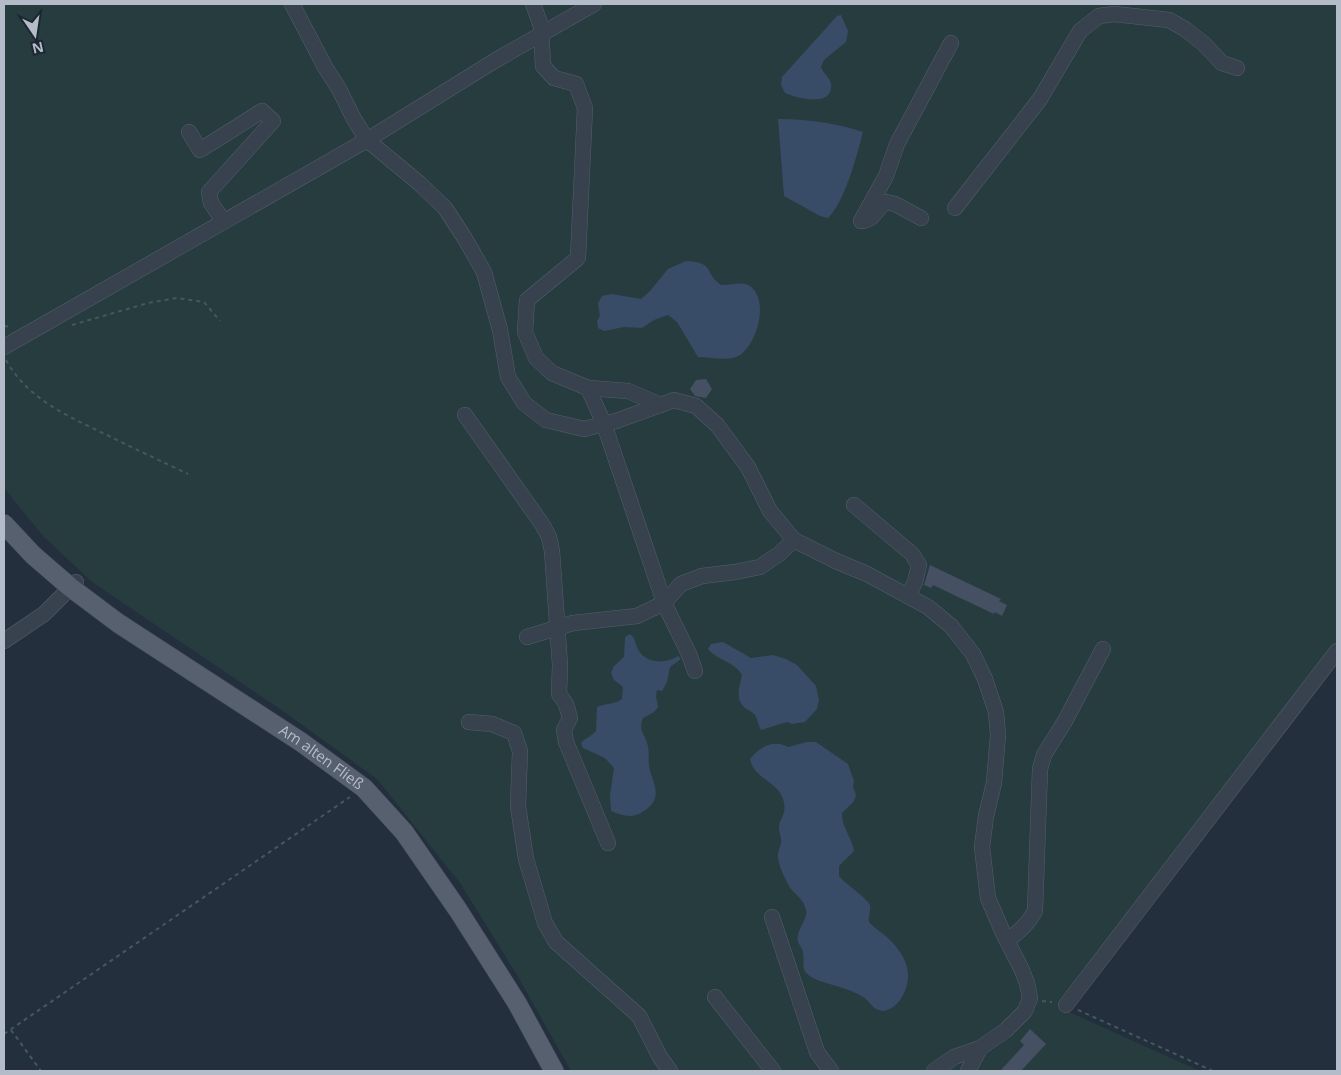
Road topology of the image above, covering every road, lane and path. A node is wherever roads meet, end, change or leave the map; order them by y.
1 (292, 4) edge
2 (533, 4) edge
3 (594, 4) edge
4 (540, 35) junction
5 (951, 43) dead end
6 (1238, 68) dead end
7 (189, 132) dead end
8 (367, 140) junction
9 (955, 208) dead end
10 (921, 218) dead end
11 (224, 222) junction
12 (220, 321) dead end
13 (4, 326) edge
14 (68, 326) dead end
15 (29, 332) junction
16 (4, 346) edge
17 (4, 356) edge
18 (588, 388) junction
19 (661, 405) junction
20 (465, 415) dead end
21 (604, 424) junction
22 (188, 474) dead end
23 (854, 505) dead end
24 (4, 524) edge
25 (794, 540) junction
26 (73, 584) junction
27 (908, 596) junction
28 (664, 603) junction
29 (557, 627) junction
30 (527, 637) dead end
31 (4, 641) edge
32 (1103, 648) dead end
33 (1337, 651) edge
34 (695, 671) dead end
35 (469, 722) dead end
36 (364, 788) junction
37 (608, 843) dead end
38 (772, 917) dead end
39 (1007, 940) junction
40 (715, 997) dead end
41 (1030, 998) junction
42 (1066, 1005) junction
43 (11, 1030) junction
44 (4, 1034) edge
45 (980, 1048) junction
46 (41, 1071) edge
47 (554, 1071) edge
48 (670, 1071) edge
49 (773, 1071) edge
50 (830, 1071) edge
51 (934, 1071) edge
52 (968, 1071) edge
53 (1213, 1071) edge

1 - 8 street
2 - 4 street
3 - 4 street
4 - 8 street
4 - 18 street
5 - 10 street
6 - 9 street
7 - 11 street
8 - 11 street
8 - 21 street
11 - 15 street
12 - 14 path
13 - 15 path
15 - 16 street
17 - 22 path
18 - 19 street
18 - 21 street
19 - 21 street
19 - 25 street
20 - 29 street
21 - 28 street
23 - 27 street
24 - 26 main road, Am alten Fließ
25 - 27 street
25 - 28 street
26 - 31 street
26 - 36 main road, Am alten Fließ
27 - 39 street
28 - 29 street
28 - 34 street
29 - 30 street
29 - 37 street
32 - 39 street
33 - 42 street
35 - 48 street
36 - 43 path
36 - 47 main road, Am alten Fließ
38 - 50 street
39 - 41 street
40 - 49 street
41 - 42 path
41 - 45 street
42 - 53 path
43 - 44 path
43 - 46 path
45 - 51 street
45 - 52 street

